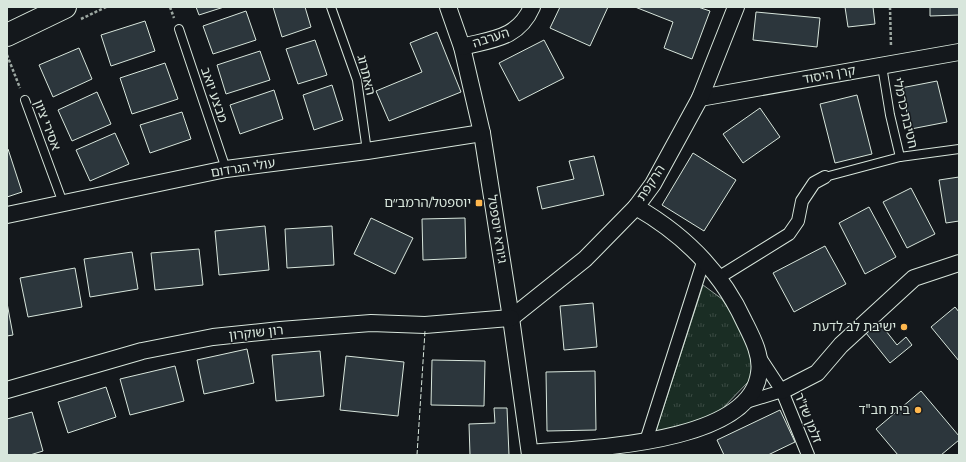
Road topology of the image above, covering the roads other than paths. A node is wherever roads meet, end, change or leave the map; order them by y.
1 (65, 7) edge
2 (331, 7) edge
3 (448, 7) edge
4 (532, 7) edge
5 (736, 7) edge
6 (178, 29) dead end
7 (7, 35) edge
8 (462, 47) junction
9 (959, 52) edge
10 (887, 65) junction
11 (700, 98) junction
12 (25, 100) road end
13 (482, 133) junction
14 (959, 149) edge
15 (367, 151) junction
16 (900, 157) junction
17 (226, 169) junction
18 (825, 177) joint
19 (63, 203) junction
20 (636, 207) junction
21 (7, 215) edge
22 (704, 259) junction
23 (959, 263) edge
24 (718, 278) junction
25 (511, 318) junction
26 (759, 356) junction
27 (7, 390) edge
28 (782, 391) junction
29 (746, 402) junction
30 (646, 442) junction
31 (530, 454) edge
32 (808, 455) edge

1 - 7 main road
2 - 15 lane, האתרוג
3 - 8 street, גיורא יוספטל
4 - 8 street, הערבה
5 - 11 street, הרקפת
6 - 17 lane, מבצע יואב
8 - 13 street, גיורא יוספטל
9 - 10 street, קרן היסוד
10 - 11 street, קרן היסוד
10 - 16 lane, חטיבת כרמלי
11 - 20 street, הרקפת
12 - 19 lane, אסירי ציון
13 - 15 street, עולי הגרדום
13 - 25 street, גיורא יוספטל
14 - 16 lane, חטיבת כרמלי
15 - 17 street, עולי הגרדום
16 - 18 lane
17 - 19 street, עולי הגרדום
18 - 24 street
19 - 21 street, עולי הגרדום
20 - 22 street
20 - 25 street, הרקפת
22 - 24 street
22 - 30 street
23 - 28 street
24 - 26 street
25 - 27 street, רון שוקרון
25 - 31 street, גיורא יוספטל
26 - 28 street, זלמן שז"ר
26 - 29 street
28 - 29 street, זלמן שז"ר
28 - 32 street, זלמן שז"ר
29 - 30 street
30 - 31 street

